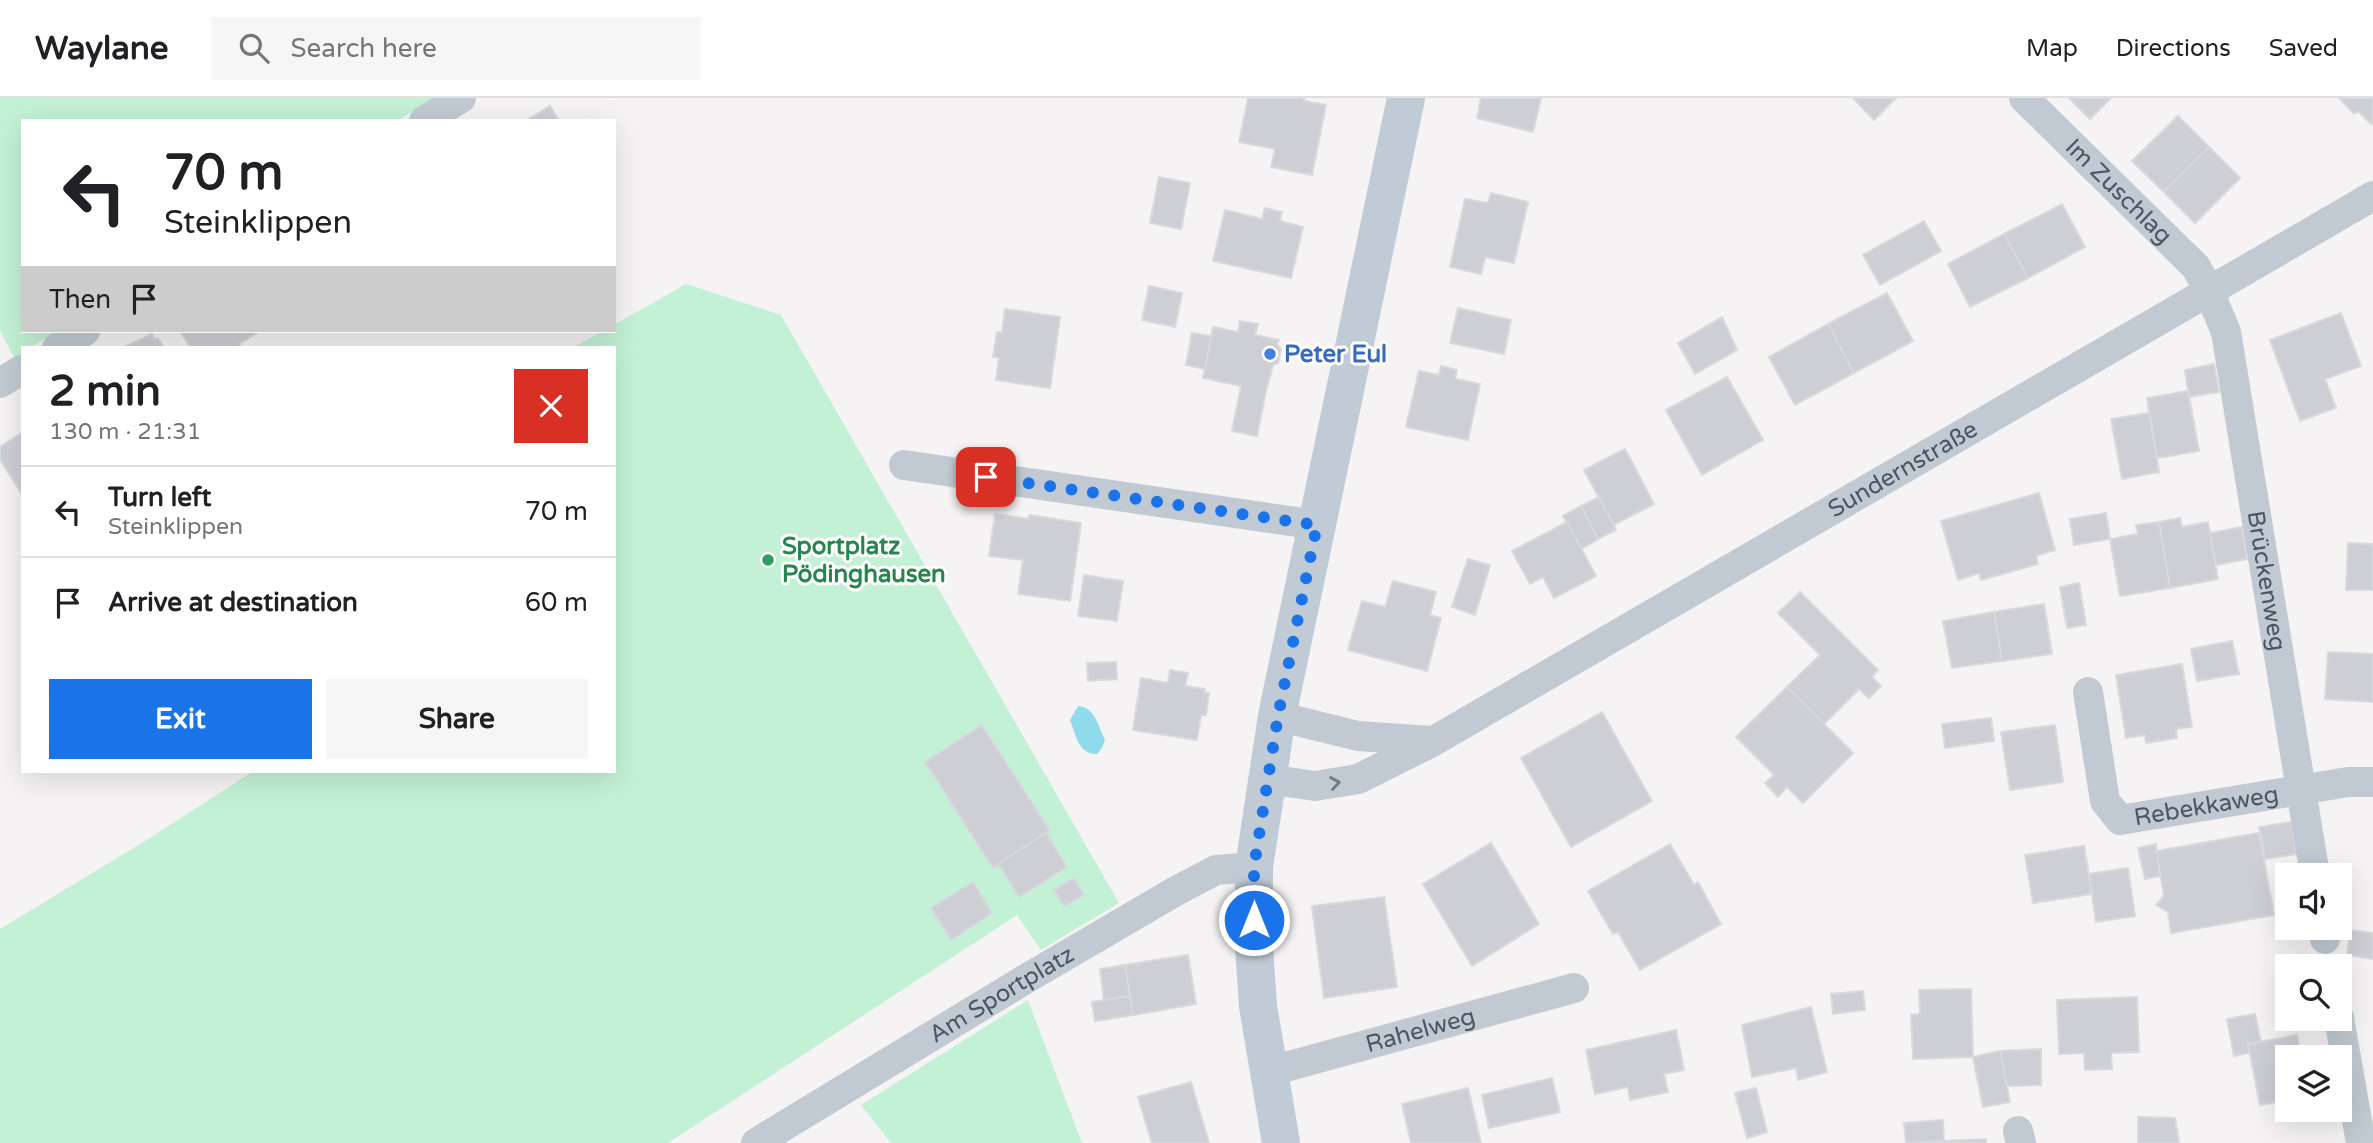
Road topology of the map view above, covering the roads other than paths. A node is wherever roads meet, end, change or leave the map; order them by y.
1 (461, 98) edge
2 (1406, 98) edge
3 (2024, 98) edge
4 (427, 119) edge
5 (2373, 196) edge
6 (2208, 289) junction
7 (82, 333) edge
8 (60, 346) edge
9 (21, 370) edge
10 (0, 383) edge
11 (904, 465) dead end
12 (1317, 525) junction
13 (2088, 692) dead end
14 (1278, 716) junction
15 (1432, 741) junction
16 (1268, 779) junction
17 (2373, 782) edge
18 (2303, 791) junction
19 (2313, 863) edge
20 (1254, 867) junction
21 (1574, 988) dead end
22 (2341, 1031) edge
23 (1268, 1072) junction
24 (757, 1143) edge
25 (1280, 1143) edge
26 (2361, 1143) edge

1 - 4 street
2 - 12 main road
3 - 6 street, Im Zuschlag
5 - 6 street, Sundernstraße
6 - 15 street, Sundernstraße
6 - 18 street, Brückenweg
7 - 8 street
9 - 10 street
11 - 12 street
12 - 14 main road
13 - 18 street, Rebekkaweg
14 - 15 street
14 - 16 main road
16 -> 15 street, Sundernstraße
16 - 20 main road
17 - 18 street
18 - 19 street, Brückenweg
20 - 23 main road
20 - 24 street, Am Sportplatz
21 - 23 street, Rahelweg
22 - 26 street
23 - 25 main road

